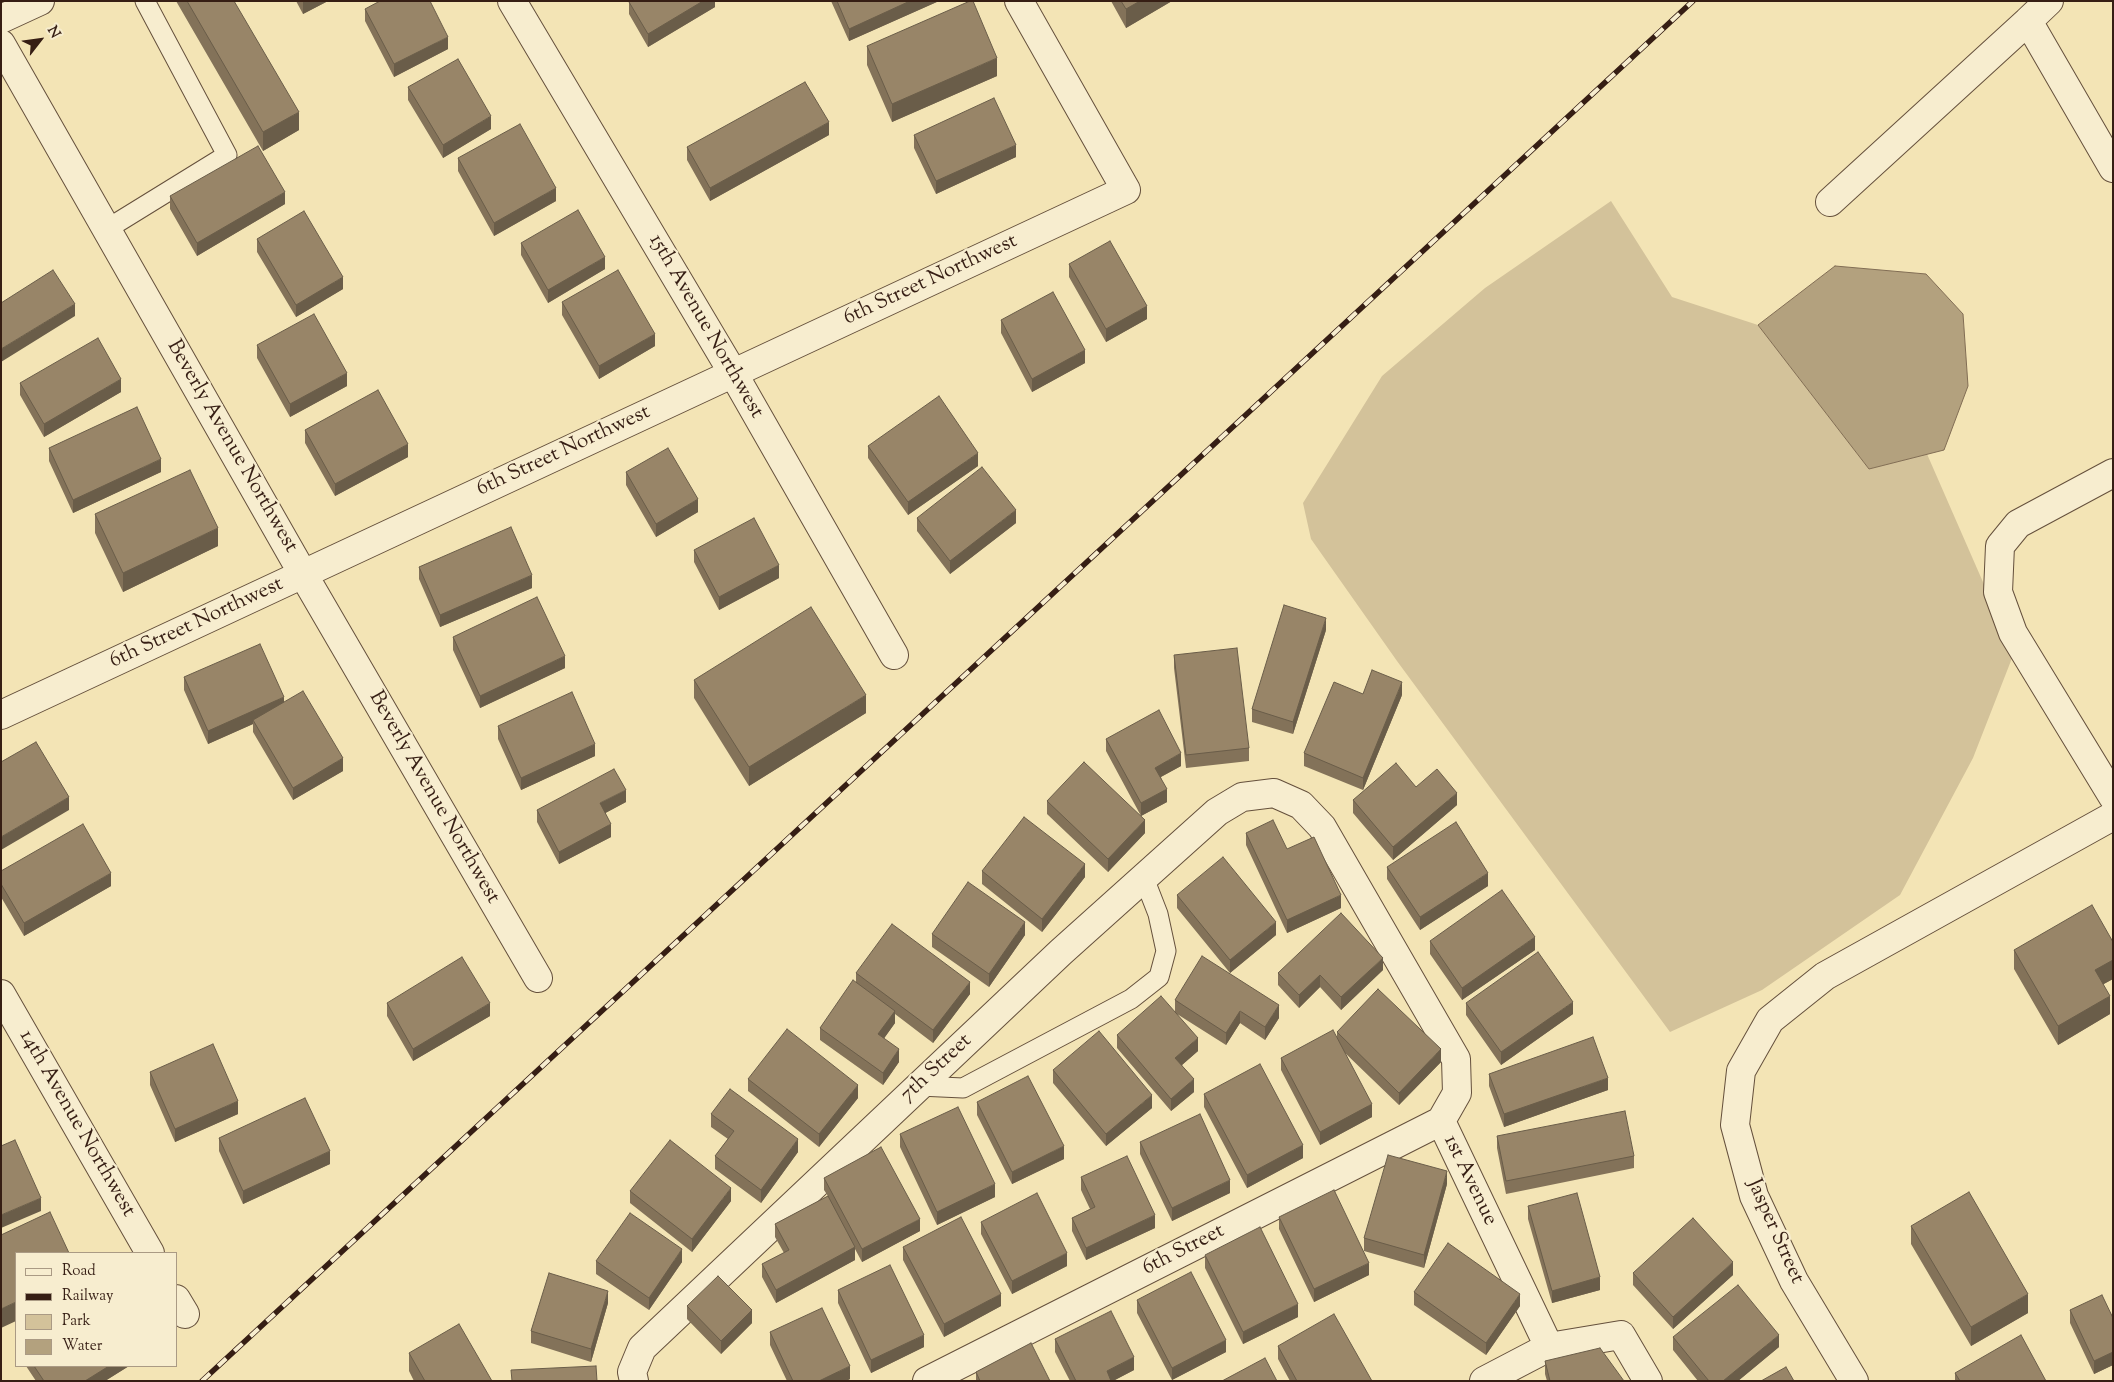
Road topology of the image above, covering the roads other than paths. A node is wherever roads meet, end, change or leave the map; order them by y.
1 (40, 1) edge
2 (145, 1) edge
3 (512, 1) edge
4 (1019, 1) edge
5 (2049, 1) edge
6 (1, 19) edge
7 (2028, 21) junction
8 (1, 44) edge
9 (2113, 168) edge
10 (1830, 202) dead end
11 (106, 228) junction
12 (733, 372) junction
13 (2113, 473) edge
14 (303, 574) junction
15 (894, 655) dead end
16 (1, 715) edge
17 (1274, 793) joint
18 (2113, 797) edge
19 (2113, 816) edge
20 (1144, 878) junction
21 (538, 978) dead end
22 (1, 994) edge
23 (918, 1086) junction
24 (1441, 1121) junction
25 (149, 1252) edge
26 (1549, 1347) junction
27 (634, 1381) edge
28 (927, 1381) edge
29 (1484, 1381) edge
30 (1648, 1381) edge
31 (1854, 1381) edge

1 - 6 street
2 - 11 lane
3 - 12 street, 15th Avenue Northwest
4 - 12 street, 6th Street Northwest
5 - 7 street
7 - 9 street
7 - 10 street
8 - 11 street, Beverly Avenue Northwest
11 - 14 street, Beverly Avenue Northwest
12 - 14 street, 6th Street Northwest
12 - 15 street, 15th Avenue Northwest
13 - 18 street
14 - 16 street, 6th Street Northwest
14 - 21 street, Beverly Avenue Northwest
17 - 20 street, 7th Street
17 - 24 street, 1st Avenue
19 - 31 street, Jasper Street
20 - 23 street, 7th Street
20 - 23 lane
22 - 25 street, 14th Avenue Northwest
23 - 27 street, 7th Street
24 - 26 street, 1st Avenue
24 - 28 street, 6th Street
26 - 29 street
26 - 30 street

